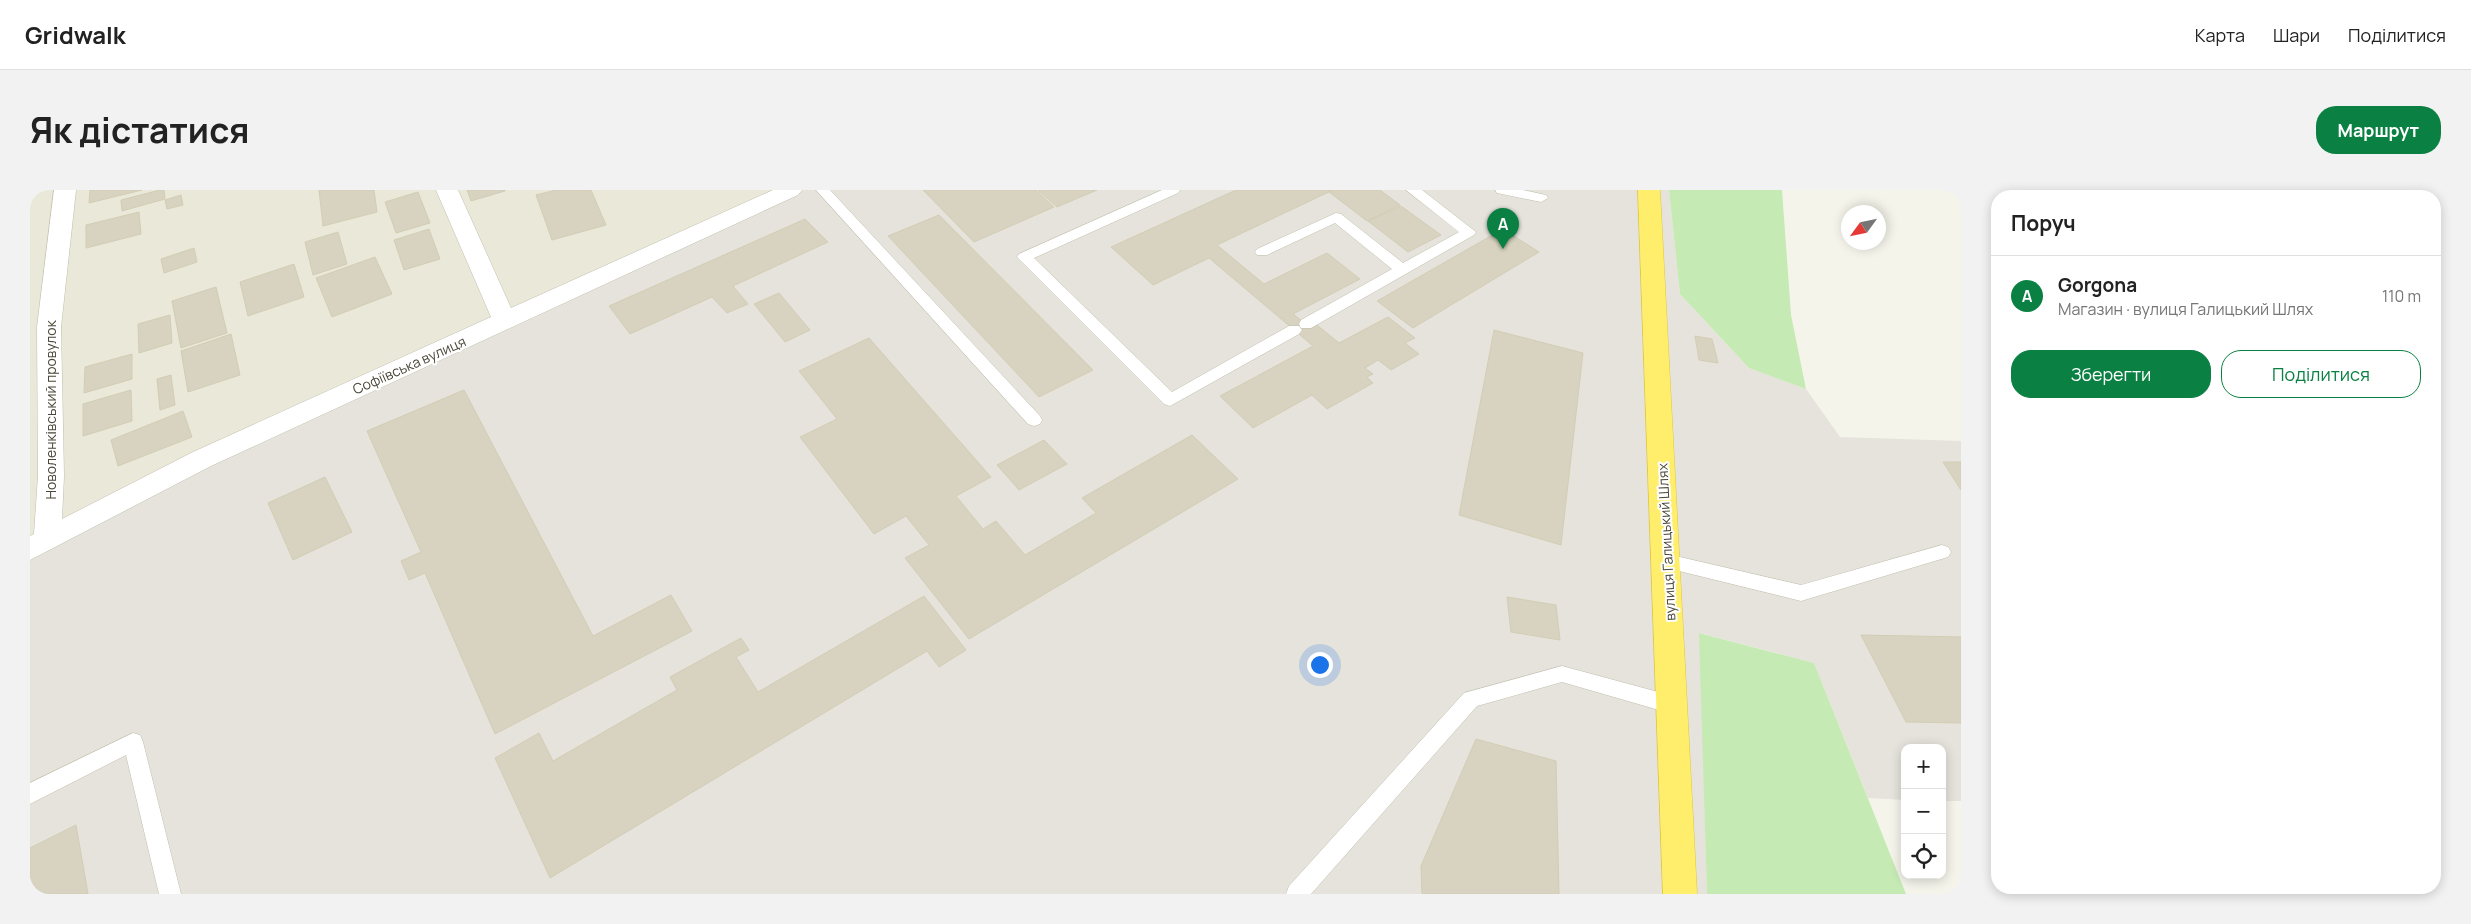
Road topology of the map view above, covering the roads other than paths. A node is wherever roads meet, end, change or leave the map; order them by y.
1 (65, 190) edge
2 (447, 190) edge
3 (791, 190) edge
4 (823, 190) edge
5 (1173, 190) edge
6 (1413, 190) edge
7 (1502, 190) edge
8 (1649, 190) edge
9 (1541, 198) dead end
10 (1262, 252) dead end
11 (1402, 270) junction
12 (505, 322) junction
13 (1034, 420) dead end
14 (38, 544) edge
15 (1942, 552) dead end
16 (1667, 561) junction
17 (1673, 705) junction
18 (30, 794) edge
19 (170, 894) edge
20 (1297, 894) edge
21 (1680, 894) edge

1 - 14 street, Новоленківський провулок
2 - 12 street
3 - 12 street, Софіївська вулиця
4 - 13 lane
5 - 11 lane
6 - 11 lane
7 - 9 lane
8 - 16 highway, вулиця Галицький Шлях
10 - 11 lane
12 - 14 street, Софіївська вулиця
15 - 16 lane
16 - 17 highway, вулиця Галицький Шлях
17 - 20 lane
17 - 21 highway, вулиця Галицький Шлях
18 - 19 lane

